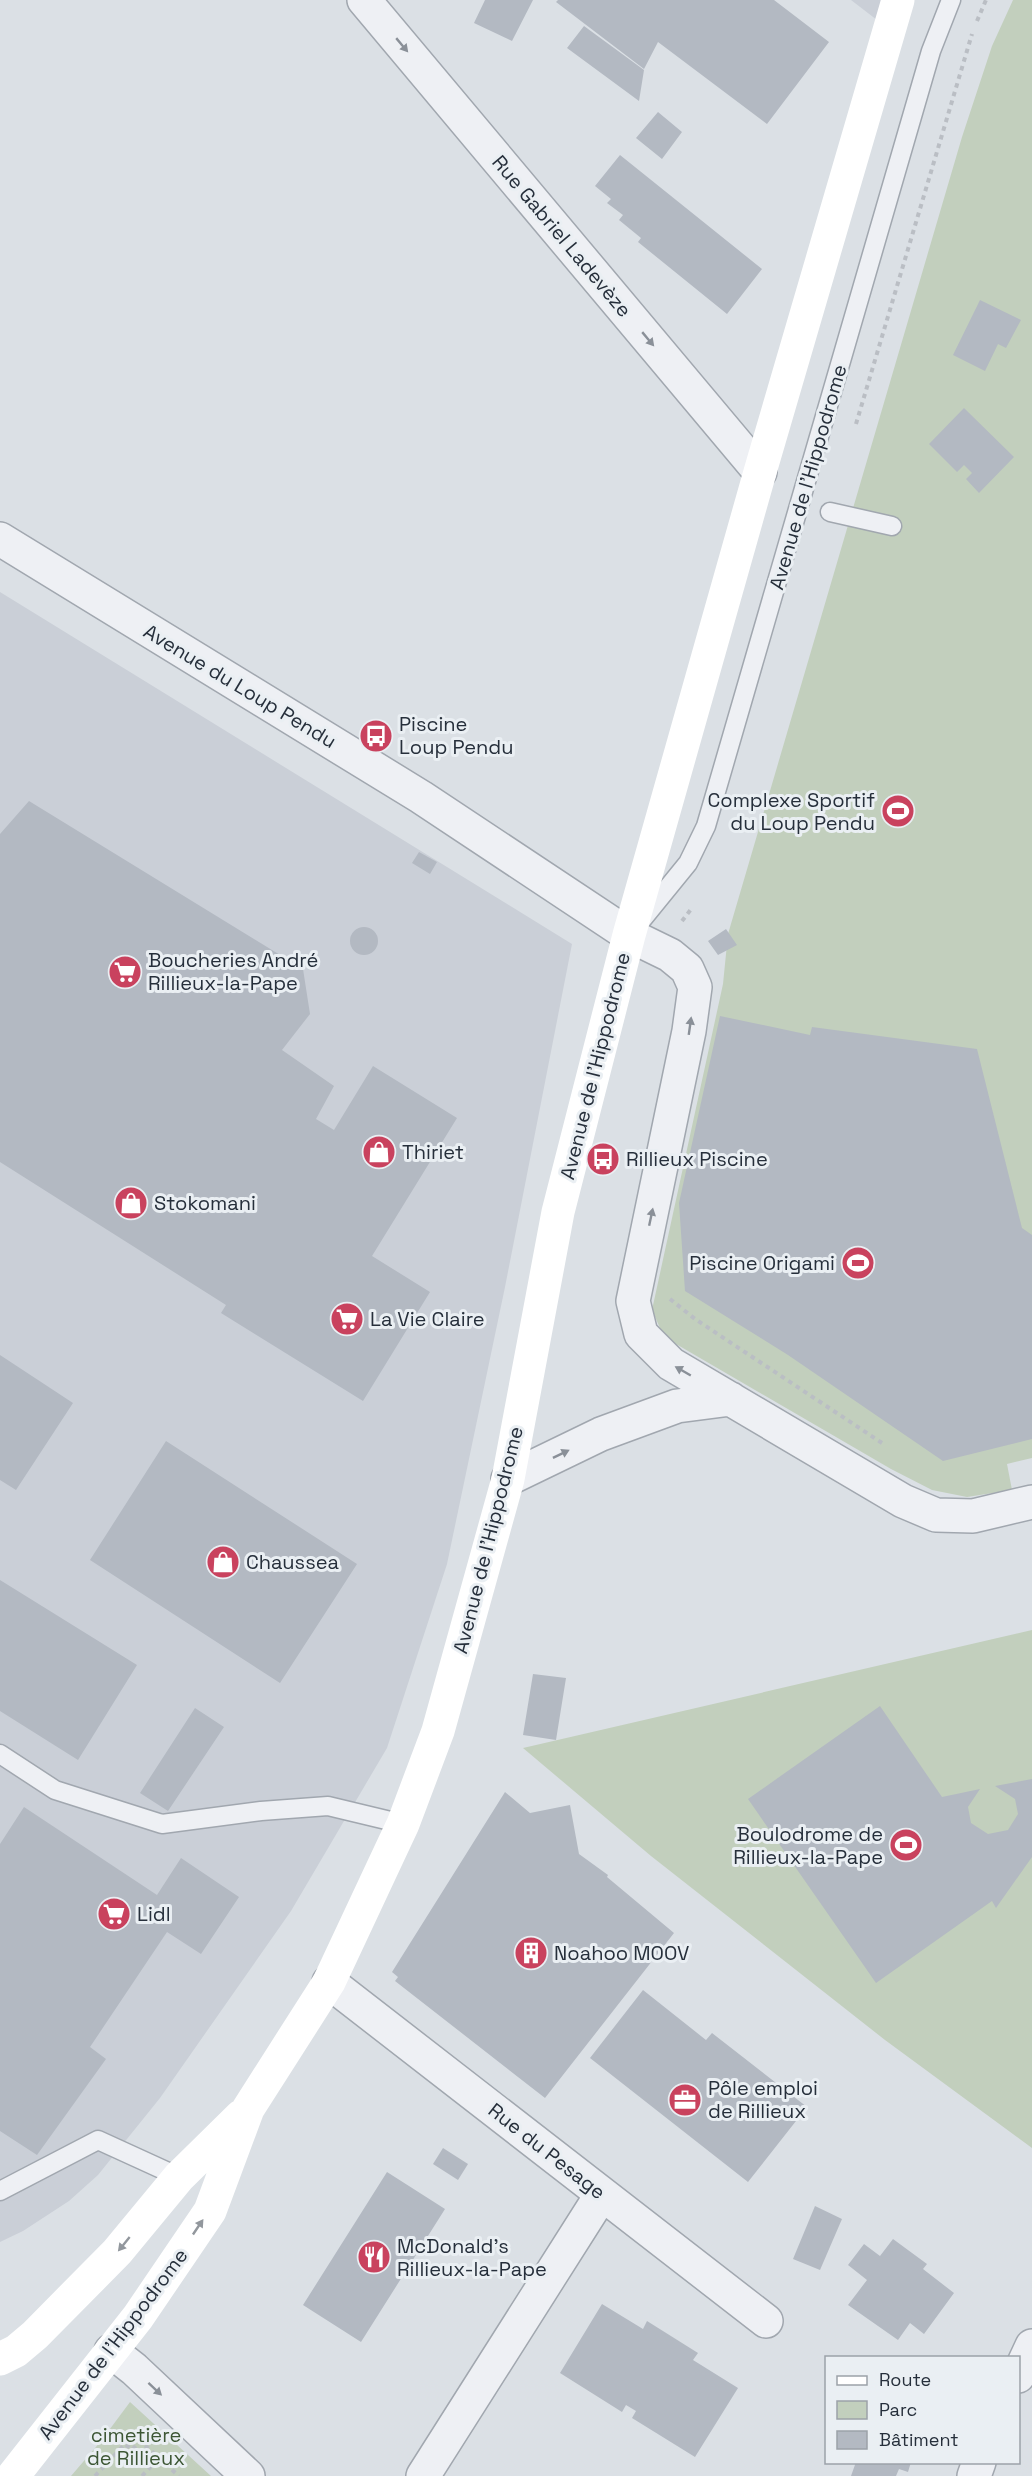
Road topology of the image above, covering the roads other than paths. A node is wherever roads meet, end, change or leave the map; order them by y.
1 (364, 0) edge
2 (898, 0) edge
3 (951, 0) edge
4 (760, 472) junction
5 (830, 512) dead end
6 (892, 526) dead end
7 (0, 539) edge
8 (629, 935) junction
9 (731, 1399) junction
10 (508, 1479) junction
11 (1032, 1502) edge
12 (0, 1754) edge
13 (403, 1824) junction
14 (329, 1982) junction
15 (248, 2109) junction
16 (179, 2177) junction
17 (0, 2191) edge
18 (602, 2194) junction
19 (766, 2321) dead end
20 (1032, 2346) edge
21 (111, 2351) junction
22 (0, 2360) edge
23 (1020, 2372) edge
24 (13, 2476) edge
25 (248, 2476) edge
26 (423, 2476) edge

1 -> 4 street, Rue Gabriel Ladevèze
2 - 4 main road, Avenue de l'Hippodrome
3 - 8 lane, Avenue de l'Hippodrome
4 - 8 main road, Avenue de l'Hippodrome
5 - 6 lane
7 - 8 street, Avenue du Loup Pendu
9 -> 8 street, Avenue du Loup Pendu
8 - 10 main road, Avenue de l'Hippodrome
10 -> 9 street
9 - 11 street, Avenue du Loup Pendu
10 - 13 main road, Avenue de l'Hippodrome
12 - 13 lane
13 - 14 main road, Avenue de l'Hippodrome
14 - 15 main road, Avenue de l'Hippodrome
14 - 18 street, Rue du Pesage
15 - 16 main road, Avenue de l'Hippodrome
21 -> 15 main road, Avenue de l'Hippodrome
16 - 17 lane
16 -> 22 main road, Avenue de l'Hippodrome
18 - 19 street, Rue du Pesage
18 - 26 street
20 - 23 street
21 - 24 main road, Avenue de l'Hippodrome
21 -> 25 street

